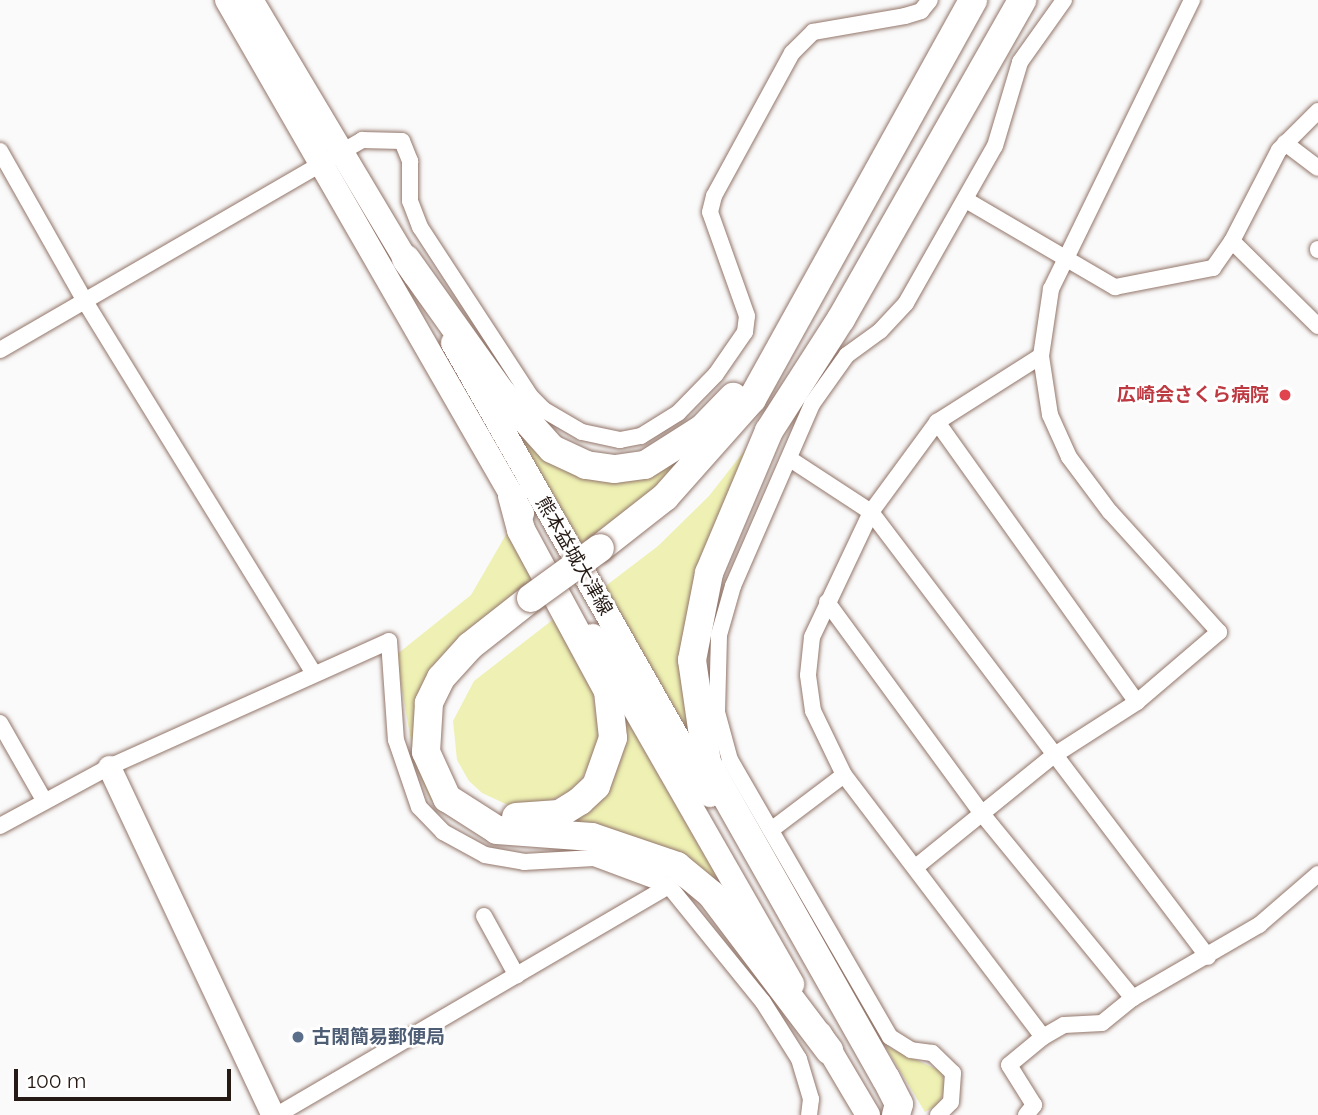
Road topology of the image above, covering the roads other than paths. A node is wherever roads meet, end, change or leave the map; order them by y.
1 (227, 0) edge
2 (251, 0) edge
3 (930, 0) edge
4 (959, 0) edge
5 (973, 0) edge
6 (1002, 0) edge
7 (1022, 0) edge
8 (1064, 0) edge
9 (1192, 0) edge
10 (935, 69) junction
11 (970, 86) junction
12 (1318, 111) edge
13 (1285, 143) junction
14 (0, 151) edge
15 (342, 153) junction
16 (321, 166) junction
17 (1318, 168) edge
18 (965, 200) junction
19 (1233, 241) junction
20 (1065, 255) junction
21 (406, 259) junction
22 (808, 300) junction
23 (86, 303) junction
24 (841, 319) junction
25 (1318, 326) edge
26 (0, 350) edge
27 (1041, 356) junction
28 (937, 422) junction
29 (790, 458) junction
30 (512, 496) junction
31 (871, 512) junction
32 (604, 557) junction
33 (827, 602) junction
34 (536, 606) junction
35 (313, 672) junction
36 (1137, 702) junction
37 (0, 723) edge
38 (1053, 756) junction
39 (109, 767) junction
40 (844, 775) junction
41 (44, 800) junction
42 (983, 815) junction
43 (0, 826) edge
44 (771, 830) junction
45 (917, 866) junction
46 (1318, 874) edge
47 (669, 886) junction
48 (484, 916) dead end
49 (1208, 957) junction
50 (517, 976) junction
51 (1133, 998) junction
52 (1042, 1037) junction
53 (829, 1050) junction
54 (936, 1114) edge
55 (275, 1115) edge
56 (809, 1115) edge
57 (868, 1115) edge
58 (894, 1115) edge
59 (1026, 1115) edge

1 - 16 main road, 熊本益城大津線
2 - 15 main road, 熊本益城大津線
3 - 15 street
4 - 10 highway
5 - 10 highway
6 - 11 highway
7 - 11 highway
8 - 18 street
9 - 20 street
10 - 22 highway
11 - 24 highway
12 - 13 street
13 - 17 street
13 - 19 street
14 - 23 street
15 - 16 street
15 - 21 main road, 熊本益城大津線
16 - 23 street
16 - 30 main road, 熊本益城大津線
18 - 20 street
18 - 29 street
19 - 20 street
19 - 25 street
20 - 27 street
21 - 22 highway
21 - 58 main road, 熊本益城大津線
22 - 32 highway
23 - 26 street
23 - 35 street
24 - 32 highway
24 - 58 highway
27 - 28 street
27 - 36 street
28 - 31 street
28 - 36 street
29 - 31 street
29 - 44 street
30 - 34 highway
30 - 53 main road, 熊本益城大津線
31 - 33 street
31 - 38 street
32 - 34 highway, bridge
33 - 40 street
33 - 42 street
34 - 53 highway
35 - 39 street
35 - 47 street
36 - 38 street
37 - 41 street
38 - 42 street
38 - 49 street
39 - 41 street
39 - 55 street
40 - 44 street
40 - 45 street
41 - 43 street
42 - 45 street
42 - 51 street
44 - 54 street
45 - 52 street
46 - 49 street
47 - 50 street
47 - 56 street
48 - 50 street
49 - 51 street
50 - 55 street
51 - 52 street
52 - 59 street
53 - 57 main road, 熊本益城大津線

